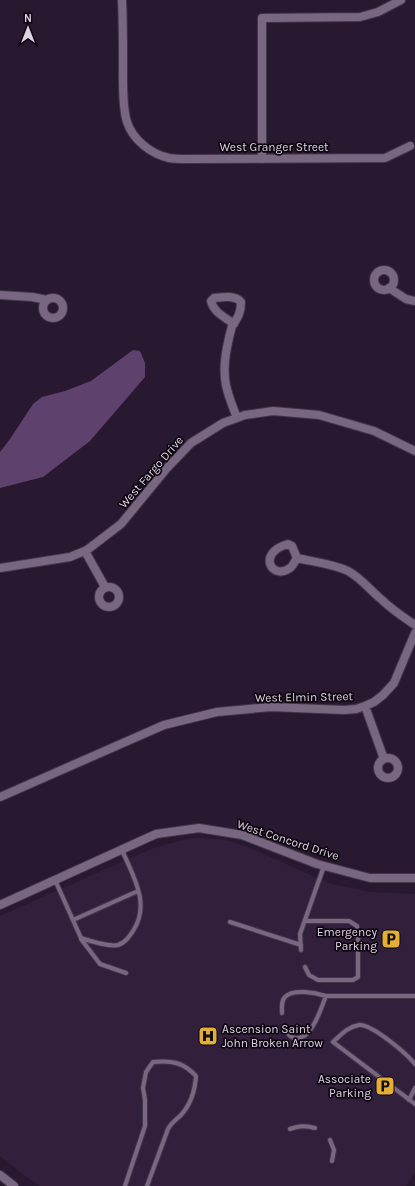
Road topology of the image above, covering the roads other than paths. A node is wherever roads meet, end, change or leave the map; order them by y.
1 (122, 0) edge
2 (401, 0) edge
3 (410, 146) dead end
4 (262, 159) junction
5 (389, 288) dead end
6 (0, 295) edge
7 (47, 300) dead end
8 (415, 301) edge
9 (234, 324) dead end
10 (237, 418) junction
11 (415, 451) edge
12 (85, 551) junction
13 (298, 558) dead end
14 (0, 568) edge
15 (105, 587) dead end
16 (415, 625) edge
17 (415, 633) edge
18 (365, 706) junction
19 (384, 759) dead end
20 (0, 798) edge
21 (122, 850) junction
22 (324, 865) junction
23 (415, 878) edge
24 (55, 880) junction
25 (138, 891) junction
26 (0, 905) edge
27 (73, 920) junction
28 (306, 921) junction
29 (230, 922) dead end
30 (81, 938) junction
31 (301, 945) junction
32 (301, 950) dead end
33 (305, 967) dead end
34 (126, 973) dead end
35 (326, 996) junction
36 (415, 996) edge
37 (282, 1013) dead end
38 (286, 1028) dead end
39 (415, 1064) edge
40 (415, 1088) edge
41 (408, 1100) junction
42 (415, 1104) edge
43 (315, 1128) dead end
44 (290, 1129) dead end
45 (330, 1140) dead end
46 (332, 1161) dead end
47 (0, 1175) edge
48 (14, 1186) edge
49 (125, 1186) edge
50 (147, 1186) edge

1 - 4 street, West Granger Street
2 - 4 street
3 - 4 street, West Granger Street
5 - 8 street
6 - 7 street
9 - 10 street
10 - 11 street, West Fargo Drive
10 - 12 street, West Fargo Drive
12 - 14 street, West Fargo Drive
12 - 15 street
13 - 16 street
17 - 18 street, West Elmin Street
18 - 19 street
18 - 20 street, West Elmin Street
21 - 22 street, West Concord Drive
21 - 24 street, West Concord Drive
21 - 25 lane
22 - 23 street, West Concord Drive
22 - 28 lane
24 - 26 street, West Concord Drive
24 - 27 lane
25 - 27 lane
25 - 30 lane
27 - 30 lane
28 - 31 lane
28 - 33 lane
29 - 31 lane
30 - 34 lane
31 - 32 lane
35 - 36 lane
35 - 37 lane
35 - 38 lane
39 - 41 lane
40 - 41 lane
41 - 42 lane
43 - 44 lane
45 - 46 lane
47 - 48 street
49 - 50 lane

